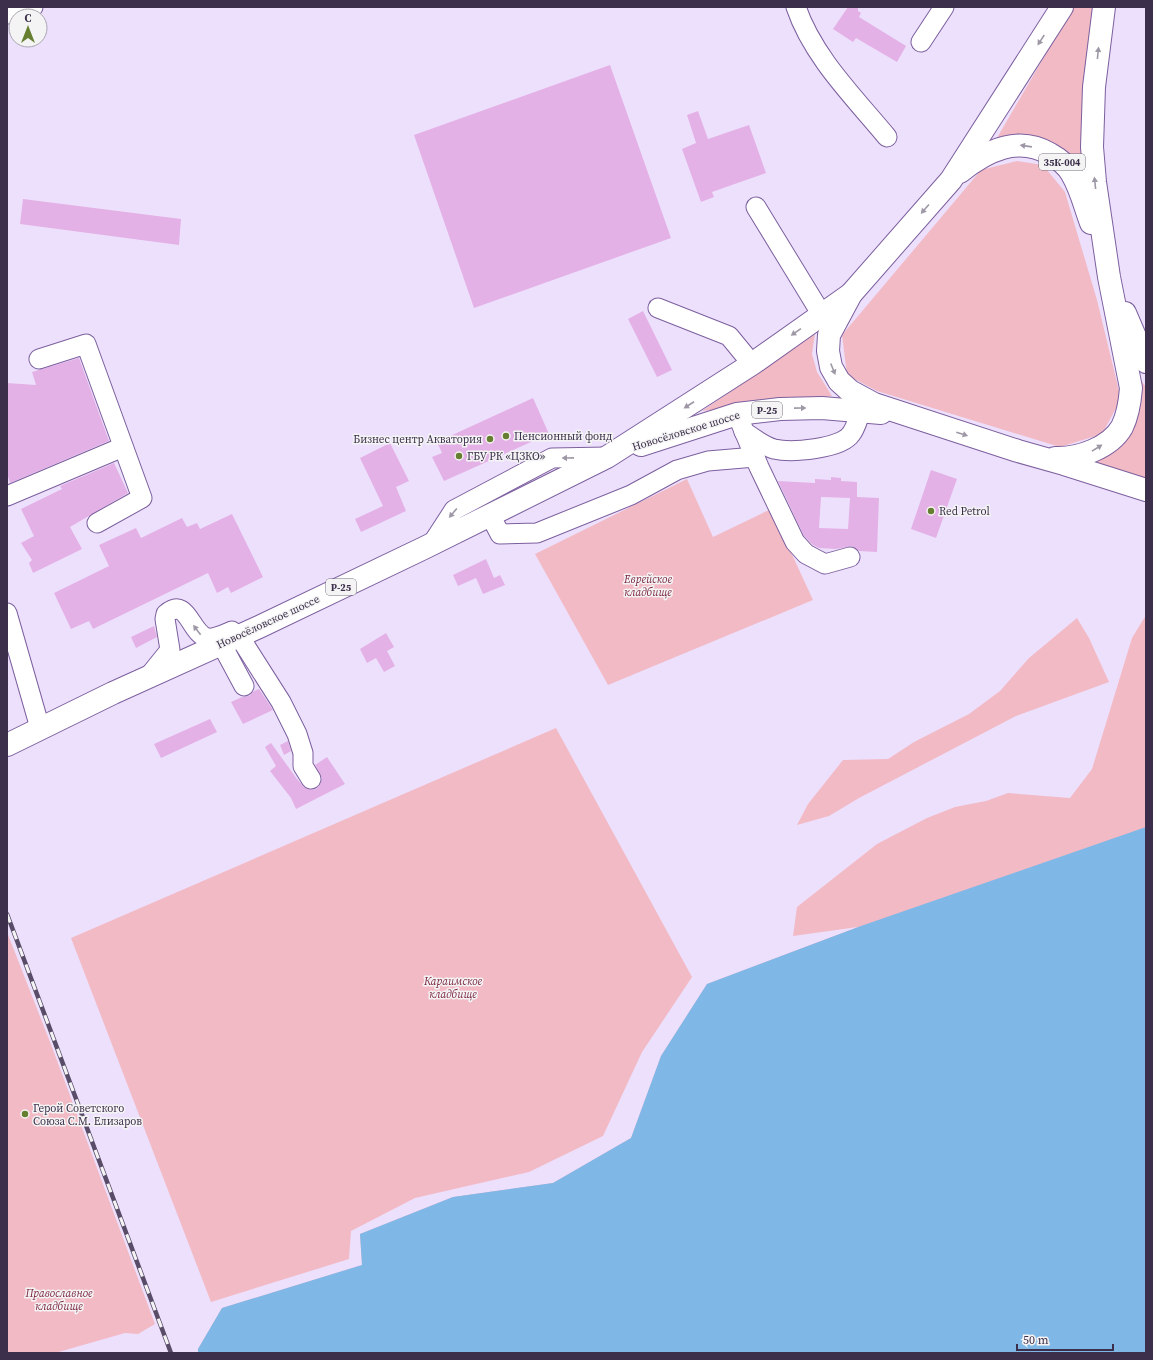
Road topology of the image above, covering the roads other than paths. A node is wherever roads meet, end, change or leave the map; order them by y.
1 (32, 7) edge
2 (796, 7) edge
3 (944, 7) edge
4 (1062, 7) edge
5 (1104, 7) edge
6 (7, 14) edge
7 (921, 42) dead end
8 (887, 137) dead end
9 (951, 180) junction
10 (756, 207) dead end
11 (1109, 277) junction
12 (851, 294) junction
13 (658, 308) dead end
14 (822, 315) junction
15 (39, 359) dead end
16 (1146, 362) edge
17 (752, 364) junction
18 (861, 411) junction
19 (925, 422) junction
20 (741, 423) junction
21 (123, 447) junction
22 (1018, 451) junction
23 (610, 455) junction
24 (755, 457) junction
25 (1146, 490) edge
26 (7, 496) edge
27 (490, 515) junction
28 (97, 523) dead end
29 (432, 544) junction
30 (850, 558) dead end
31 (7, 613) edge
32 (259, 627) junction
33 (231, 640) junction
34 (149, 676) junction
35 (244, 686) dead end
36 (40, 728) junction
37 (7, 745) edge
38 (311, 779) dead end

1 - 6 street
2 - 8 street
3 - 7 street
4 -> 9 main road
11 -> 5 main road
11 -> 9 main road, 35К-004
9 -> 12 main road, 35К-004
10 - 14 street
11 - 16 main road, 35К-004
22 -> 11 main road, 35К-004
12 - 14 main road, Новосёловское шоссе / Р-25
12 -> 19 main road, 35К-004
13 - 17 street
14 -> 17 main road, Новосёловское шоссе / Р-25
15 - 21 street
17 -> 23 main road, Новосёловское шоссе / Р-25
18 - 19 main road, Новосёловское шоссе / Р-25
20 -> 18 main road, Новосёловское шоссе / Р-25
18 - 20 street
19 -> 22 main road, 35К-004
20 - 23 main road, Новосёловское шоссе / Р-25
20 - 24 street
21 - 26 street
21 - 28 street
22 - 25 main road, 35К-004
23 - 27 main road, Новосёловское шоссе / Р-25
23 -> 29 street
24 - 27 street
24 - 30 street
27 - 29 main road, Новосёловское шоссе / Р-25
29 - 32 main road, Новосёловское шоссе / Р-25
31 - 36 street
32 - 33 main road, Новосёловское шоссе / Р-25
32 -> 34 street
33 - 34 main road, Новосёловское шоссе / Р-25
33 - 35 street
33 - 38 street
34 - 36 main road, Новосёловское шоссе / Р-25
36 - 37 main road, Новосёловское шоссе / Р-25

